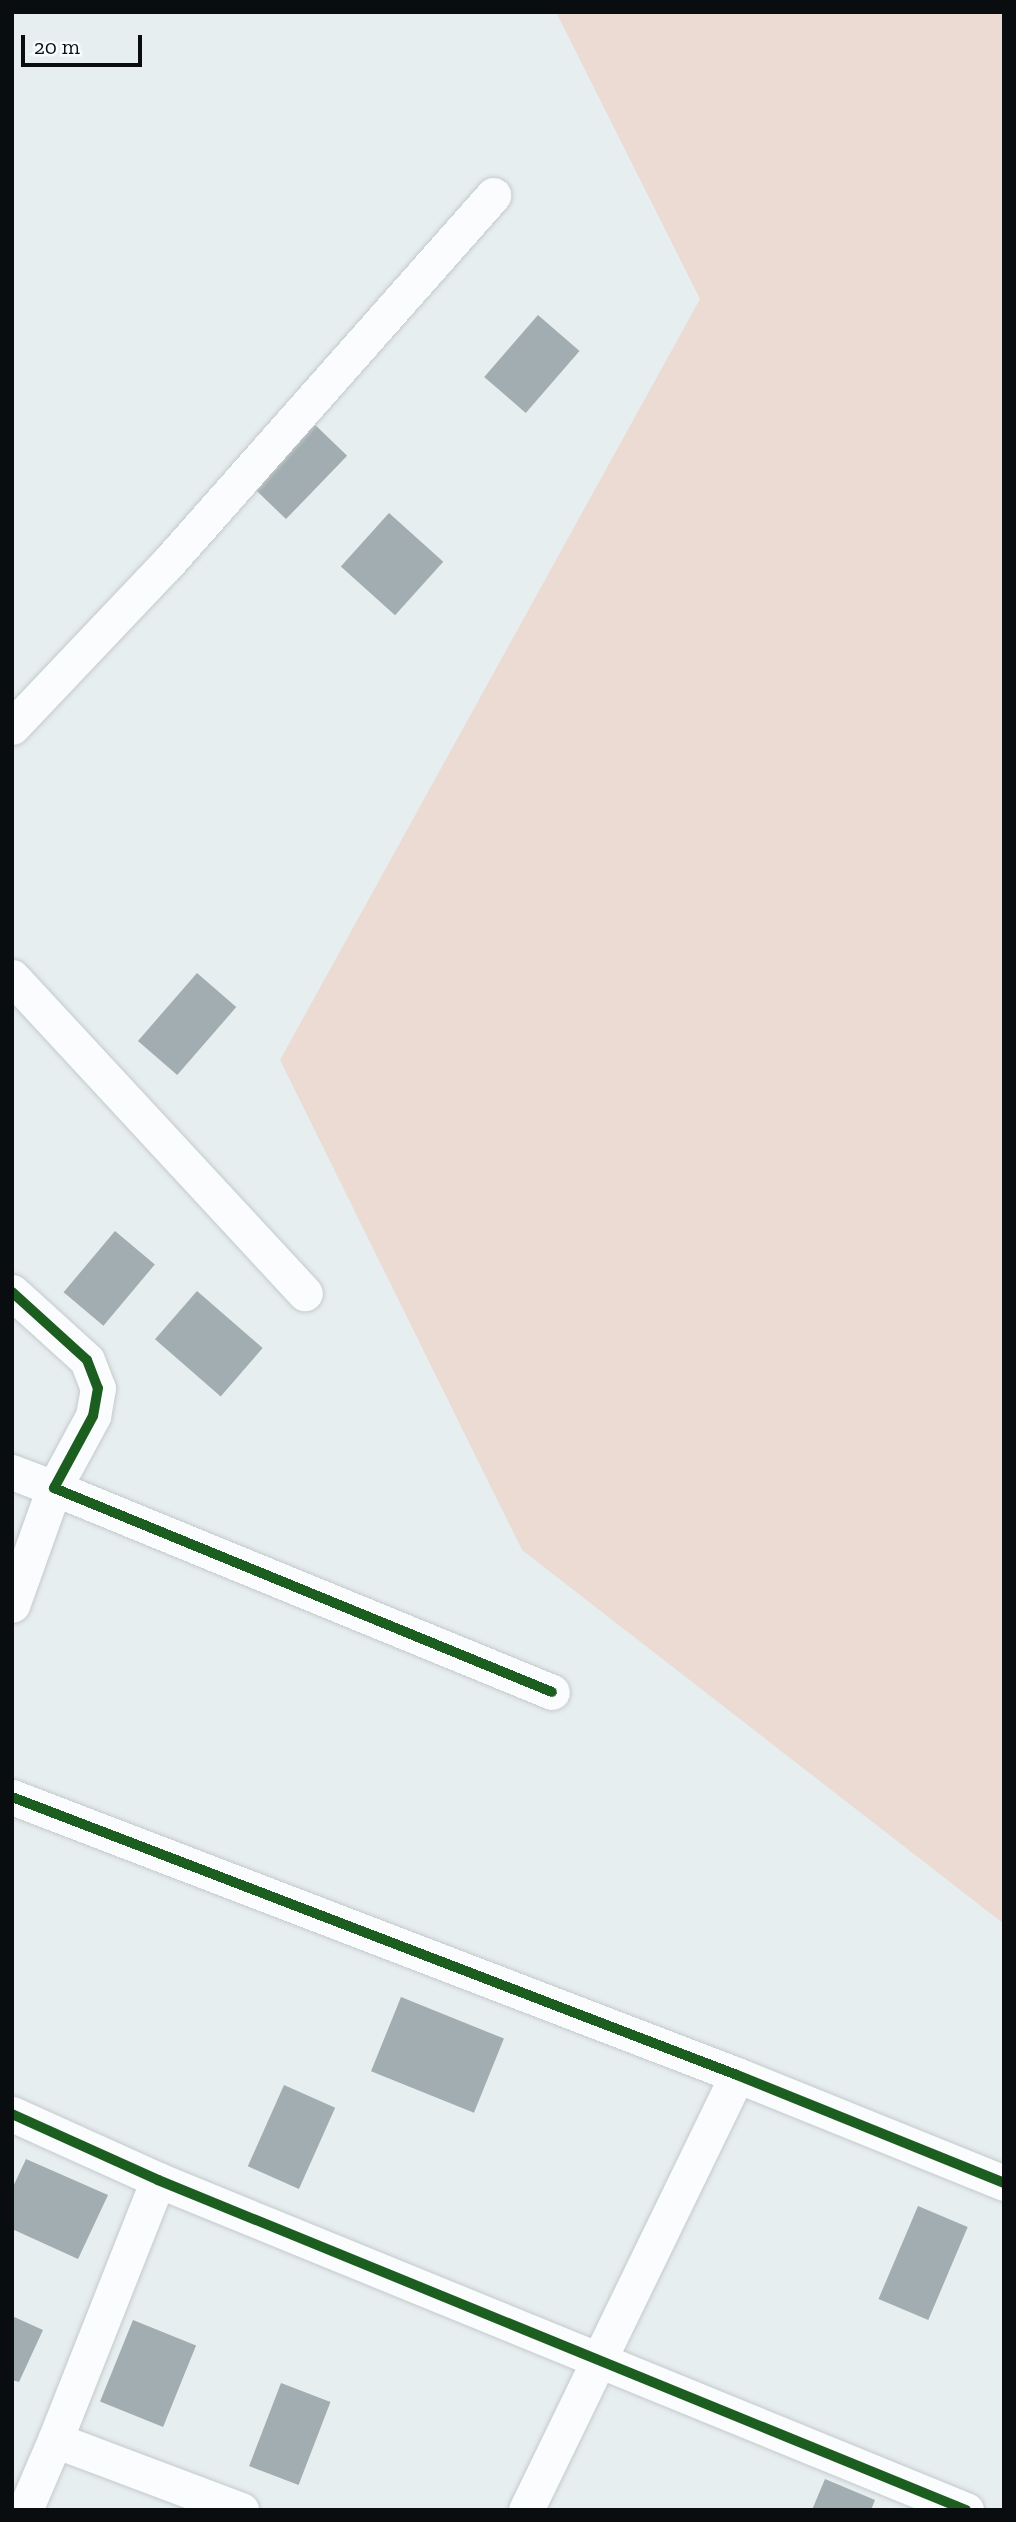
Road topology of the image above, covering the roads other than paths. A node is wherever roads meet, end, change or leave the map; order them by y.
1 (493, 195) dead end
2 (12, 727) edge
3 (12, 977) edge
4 (12, 1292) edge
5 (305, 1293) dead end
6 (12, 1472) edge
7 (54, 1488) junction
8 (12, 1605) edge
9 (552, 1692) dead end
10 (12, 1797) edge
11 (737, 2075) junction
12 (12, 2114) edge
13 (158, 2180) junction
14 (1004, 2183) edge
15 (598, 2361) junction
16 (55, 2440) junction
17 (25, 2510) edge
18 (241, 2510) edge
19 (526, 2510) edge
20 (966, 2510) edge

1 - 2 street
3 - 5 street
4 - 7 street
6 - 7 street
7 - 8 street
7 - 9 street
10 - 11 street
11 - 14 street
11 - 15 street
12 - 13 street
13 - 15 street
13 - 16 street
15 - 19 street
15 - 20 street
16 - 17 street
16 - 18 street

